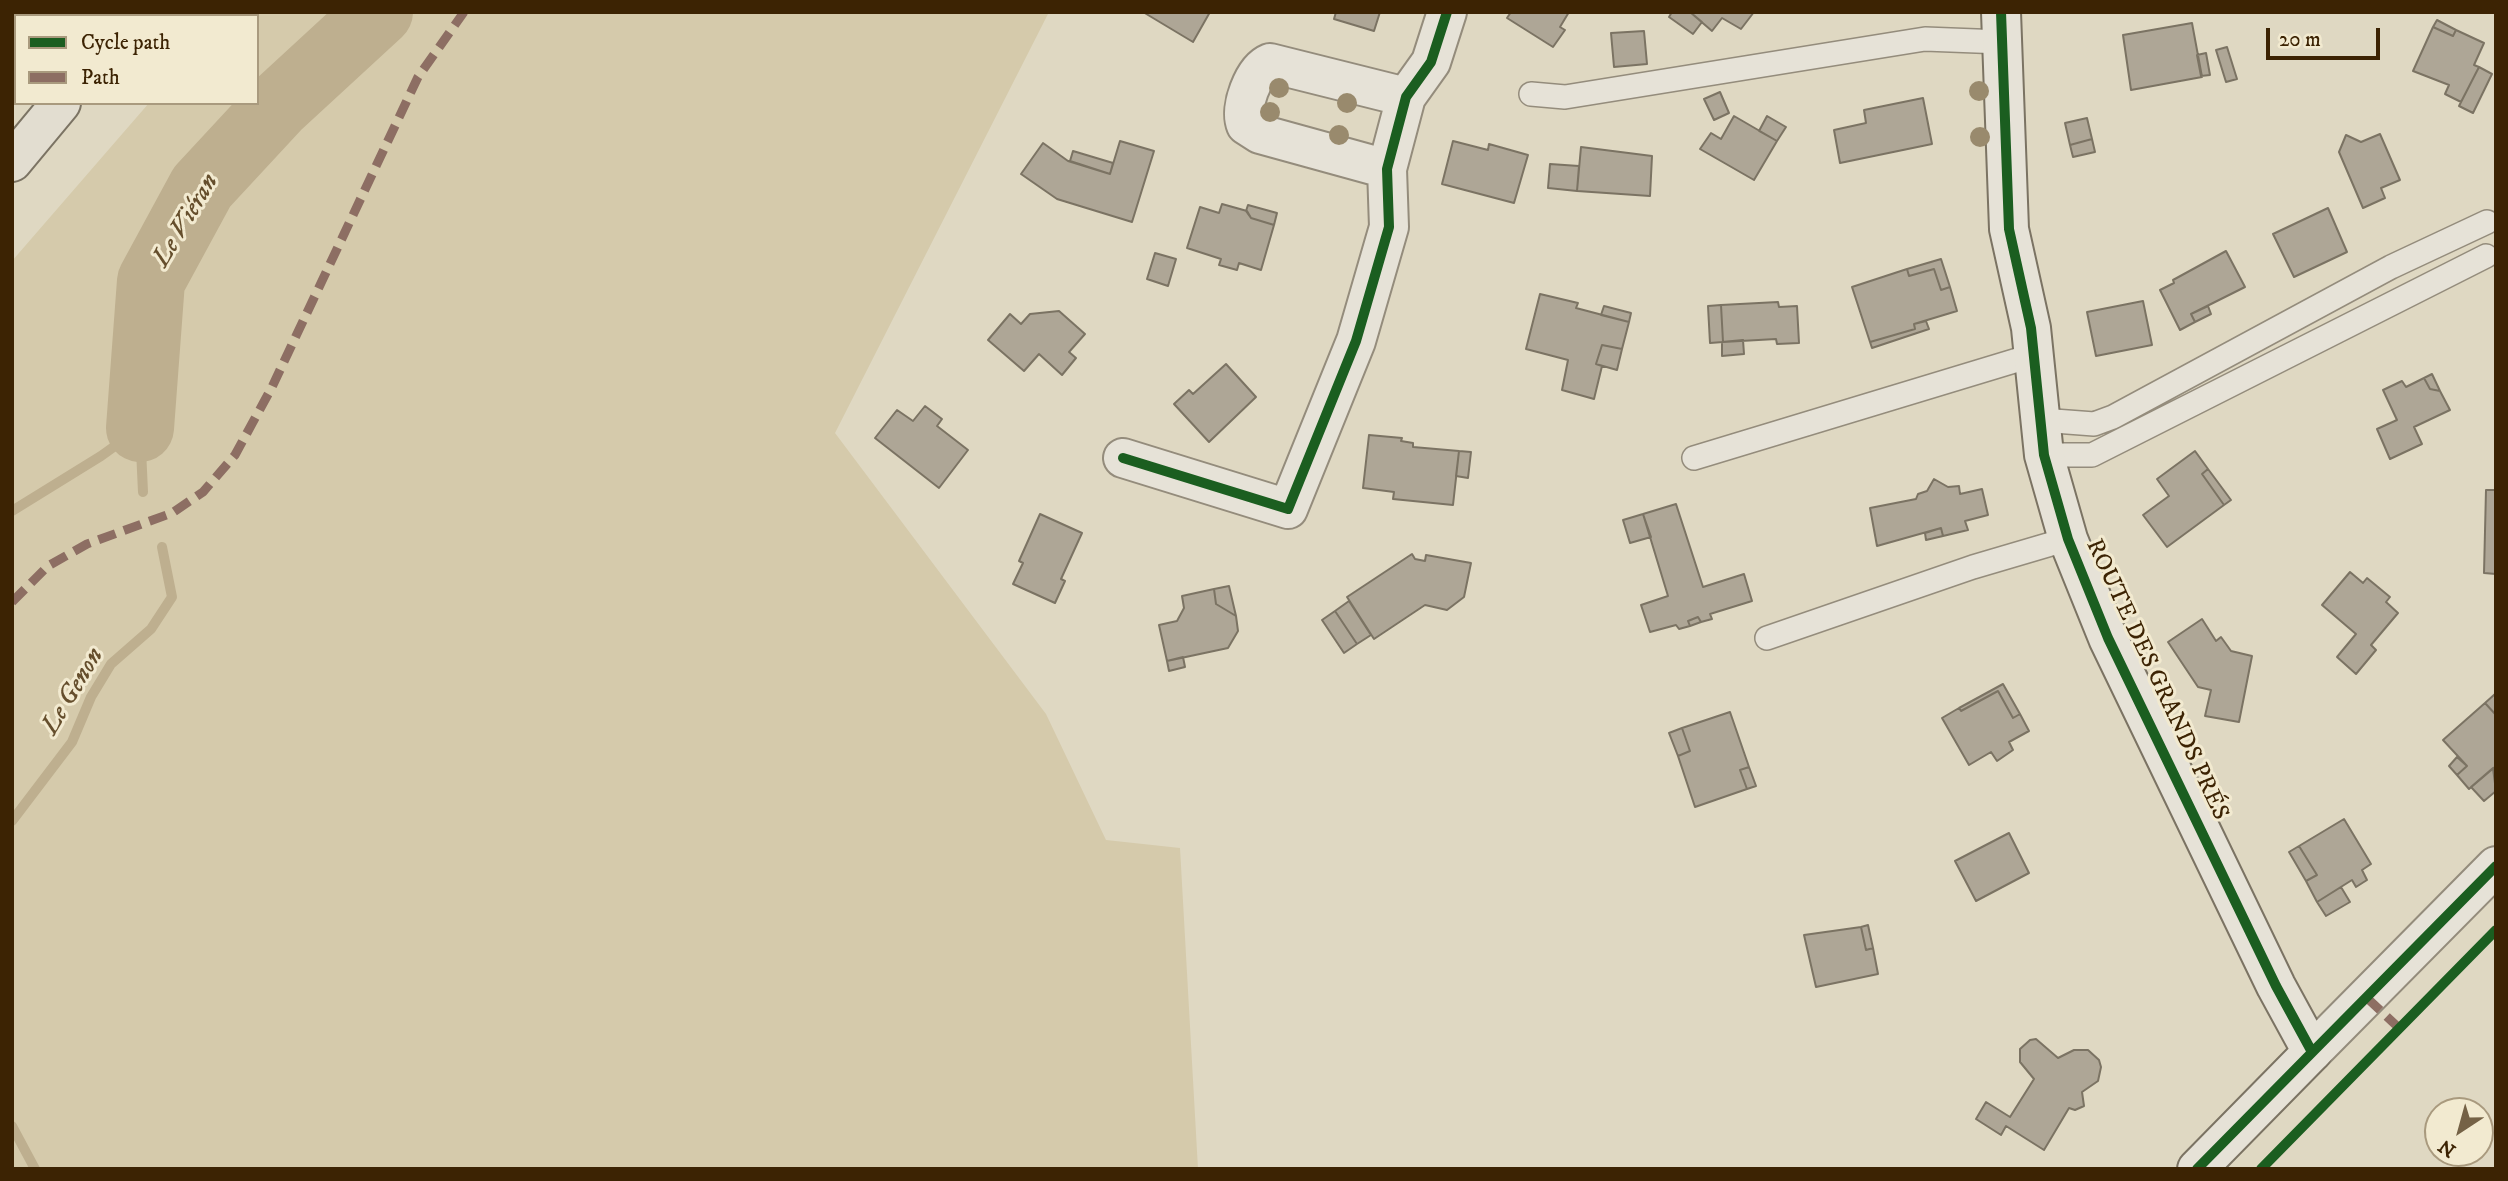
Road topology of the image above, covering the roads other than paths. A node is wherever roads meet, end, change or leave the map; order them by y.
1 (1447, 12) edge
2 (2001, 27) edge
3 (1531, 94) dead end
4 (1406, 97) junction
5 (59, 105) edge
6 (12, 162) edge
7 (1387, 169) junction
8 (2487, 222) dead end
9 (2486, 256) dead end
10 (2034, 355) junction
11 (2042, 437) junction
12 (1123, 458) dead end
13 (1694, 458) dead end
14 (2068, 539) junction
15 (1767, 638) dead end
16 (2496, 866) edge
17 (2312, 1052) junction
18 (2197, 1169) edge

1 - 4 street
2 - 3 lane
2 - 10 street, ROUTE DES GRANDS PRÉS
4 - 7 street
4 - 7 street
5 - 6 highway
7 - 12 street
8 - 11 lane
9 - 11 lane
10 - 11 street, ROUTE DES GRANDS PRÉS
10 - 13 lane
11 - 14 street, ROUTE DES GRANDS PRÉS
14 - 15 lane
14 - 17 street, ROUTE DES GRANDS PRÉS
16 - 17 street
17 - 18 street

